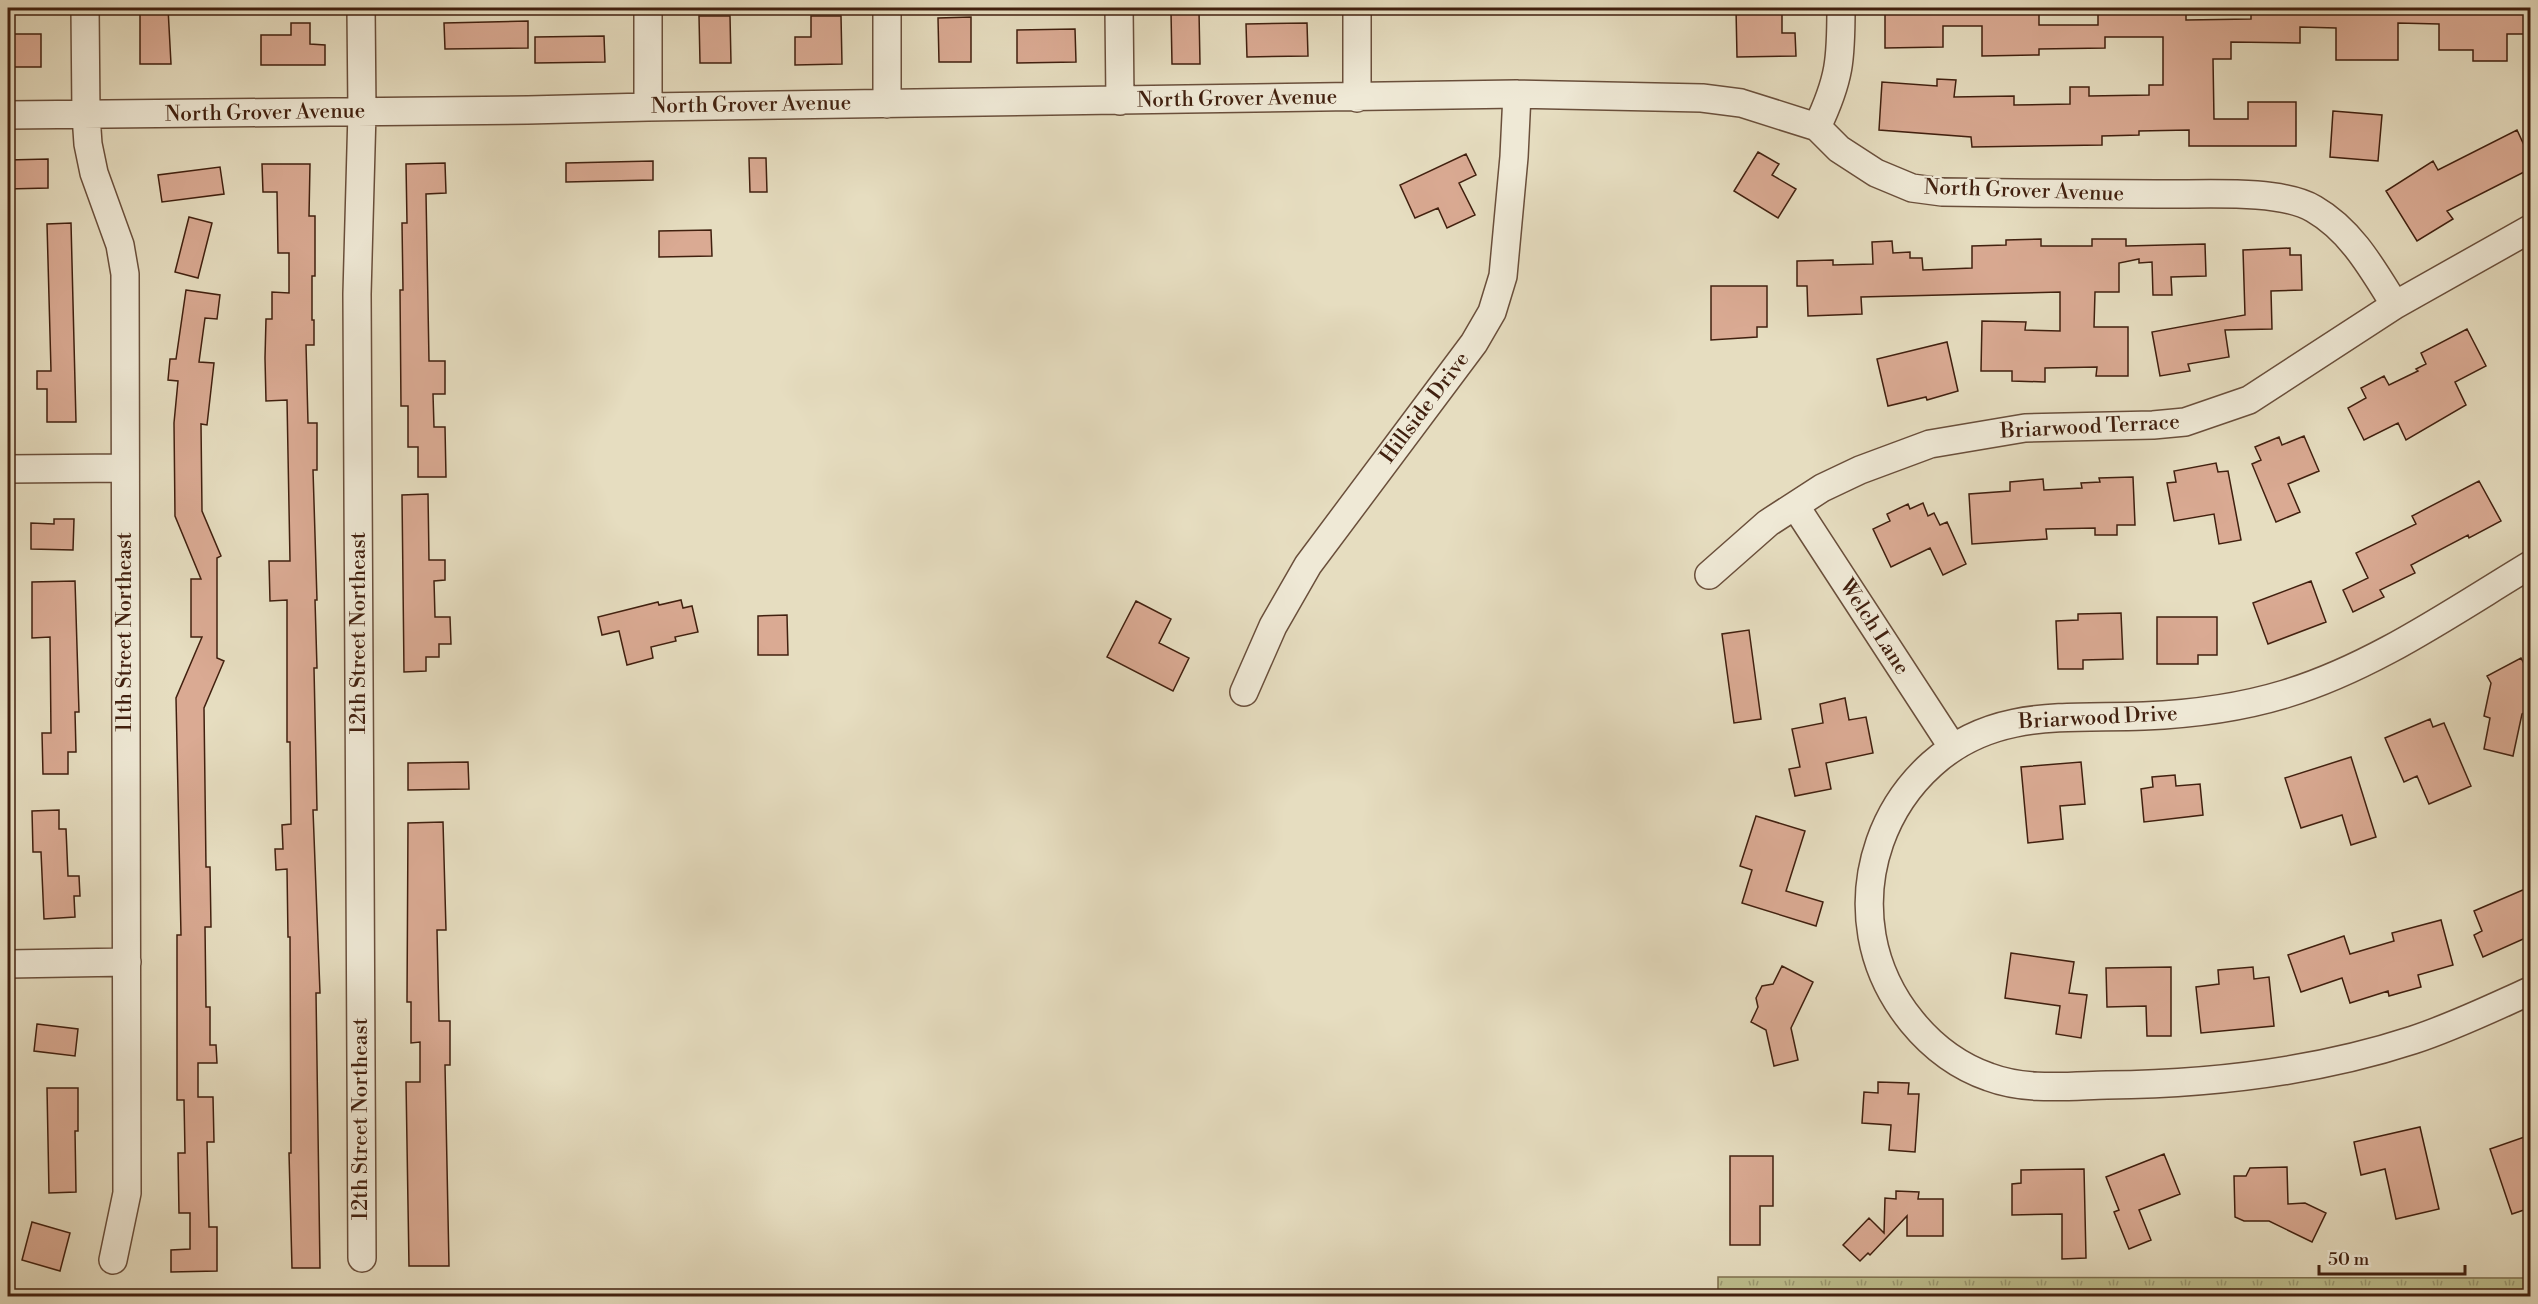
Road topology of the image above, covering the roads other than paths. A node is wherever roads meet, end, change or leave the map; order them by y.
1 (85, 8) edge
2 (361, 8) edge
3 (648, 8) edge
4 (887, 8) edge
5 (1119, 8) edge
6 (1357, 8) edge
7 (1841, 8) edge
8 (1517, 94) junction
9 (1357, 98) junction
10 (1120, 101) junction
11 (887, 104) junction
12 (648, 107) junction
13 (362, 112) junction
14 (86, 115) junction
15 (8, 116) edge
16 (1817, 127) junction
17 (2530, 229) edge
18 (2395, 305) junction
19 (124, 468) junction
20 (8, 469) edge
21 (1796, 507) junction
22 (2530, 565) edge
23 (1709, 575) dead end
24 (1244, 692) dead end
25 (1953, 748) junction
26 (127, 962) junction
27 (8, 964) edge
28 (2530, 991) edge
29 (362, 1258) dead end
30 (113, 1260) dead end

1 - 14 street, 11th Street Northeast
2 - 13 street, 12th Street Northeast
3 - 12 street
4 - 11 street
5 - 10 street
6 - 9 street
7 - 16 street
8 - 9 street, North Grover Avenue
8 - 16 street, North Grover Avenue
8 - 24 street, Hillside Drive
9 - 10 street, North Grover Avenue
10 - 11 street, North Grover Avenue
11 - 12 street, North Grover Avenue
12 - 13 street, North Grover Avenue
13 - 14 street, North Grover Avenue
13 - 29 street, 12th Street Northeast
14 - 15 street, North Grover Avenue
14 - 19 street, 11th Street Northeast
16 - 18 street, North Grover Avenue
17 - 18 street, Briarwood Terrace
18 - 21 street, Briarwood Terrace
19 - 20 street
19 - 26 street, 11th Street Northeast
21 - 23 street, Briarwood Terrace
21 - 25 street, Welch Lane
22 - 25 street, Briarwood Drive
25 - 28 street, Briarwood Drive
26 - 27 street
26 - 30 street, 11th Street Northeast

